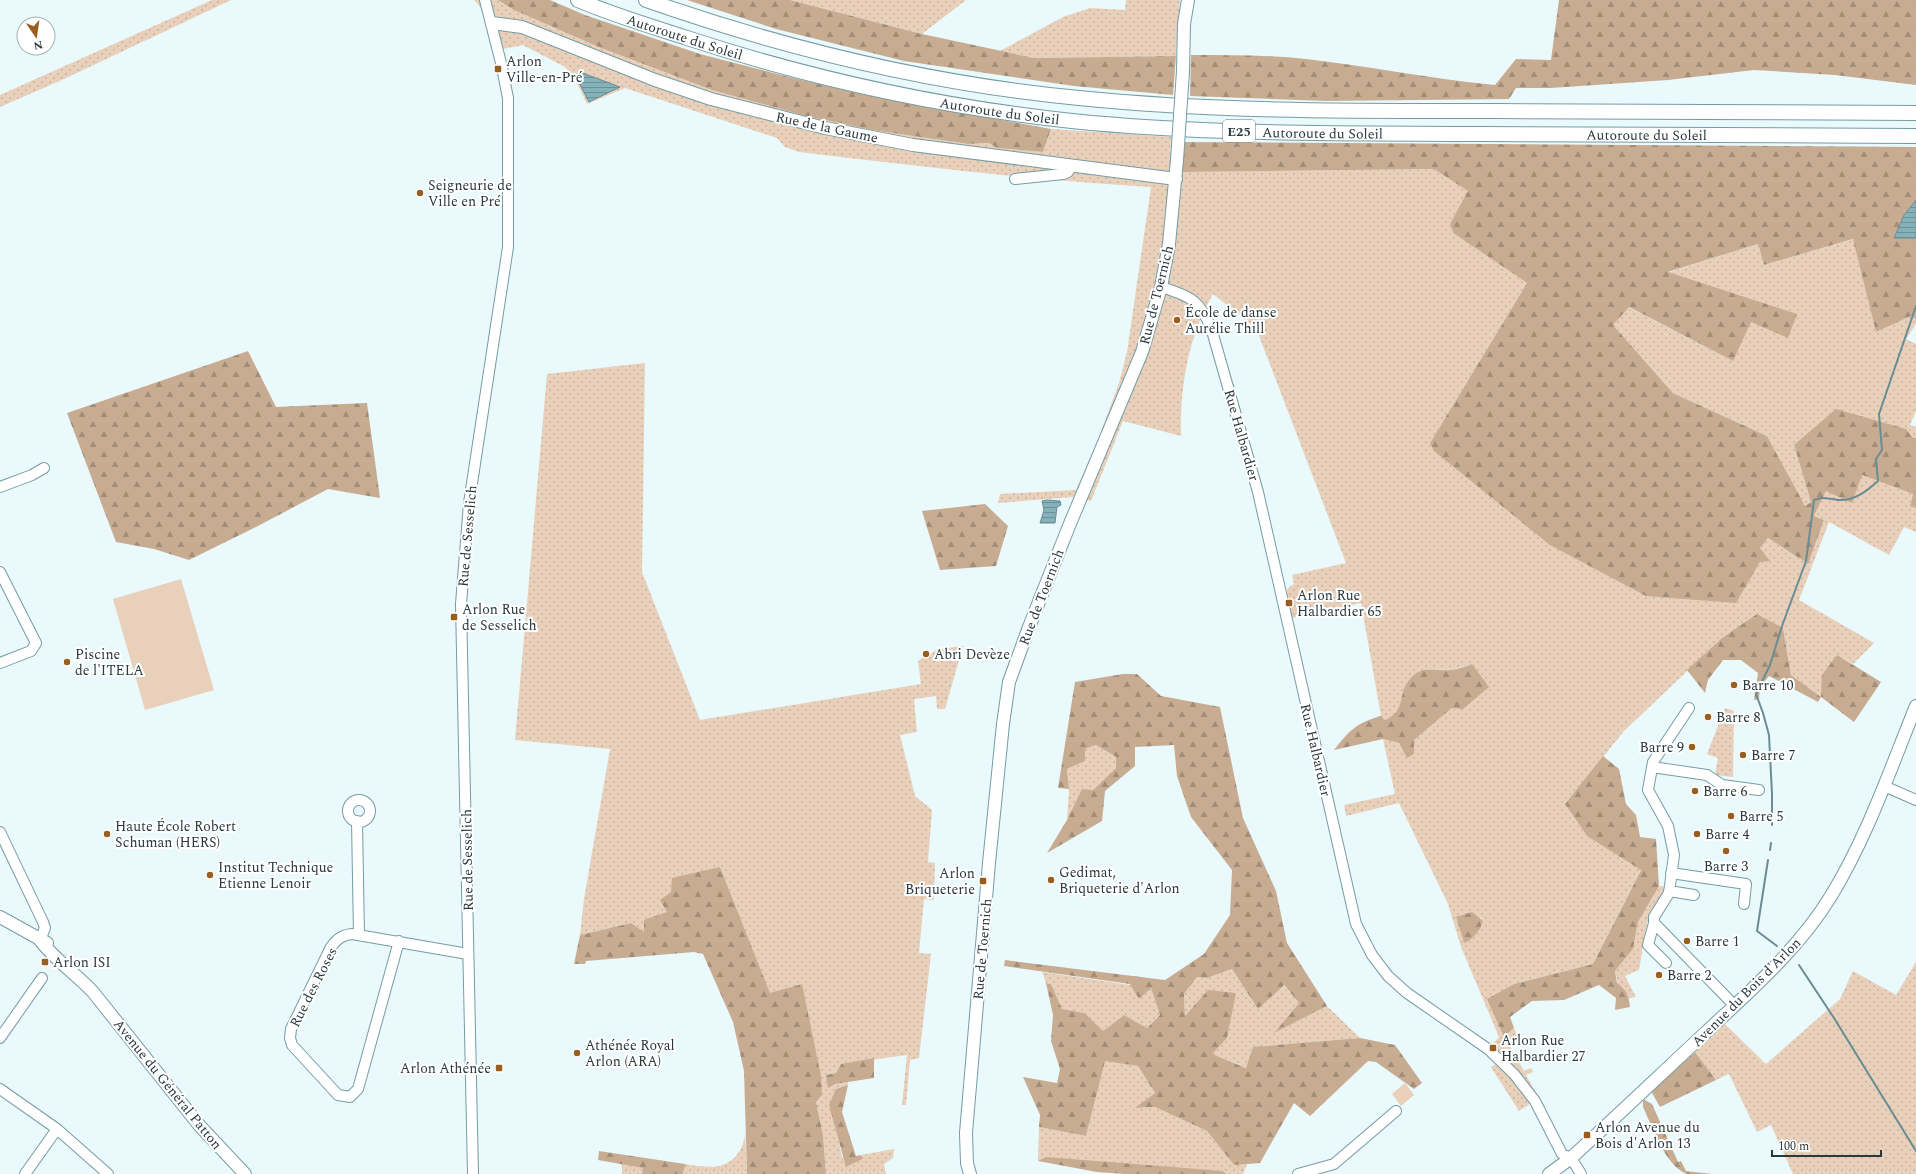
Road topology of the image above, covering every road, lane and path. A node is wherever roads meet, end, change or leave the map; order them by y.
1 (485, 0) edge
2 (578, 0) edge
3 (646, 0) edge
4 (1188, 0) edge
5 (492, 23) junction
6 (1916, 113) edge
7 (1916, 136) edge
8 (1072, 165) junction
9 (1015, 178) dead end
10 (1176, 179) junction
11 (1161, 287) junction
12 (44, 468) dead end
13 (0, 487) edge
14 (0, 572) edge
15 (0, 663) edge
16 (1916, 706) edge
17 (1689, 708) dead end
18 (1652, 767) junction
19 (1884, 786) junction
20 (1759, 790) dead end
21 (1916, 800) edge
22 (357, 822) dead end
23 (0, 832) edge
24 (1671, 873) junction
25 (1669, 891) junction
26 (1694, 895) dead end
27 (1744, 904) dead end
28 (0, 917) edge
29 (1654, 923) junction
30 (359, 935) junction
31 (37, 937) junction
32 (399, 941) junction
33 (468, 954) junction
34 (1666, 963) dead end
35 (42, 978) dead end
36 (1735, 1006) junction
37 (0, 1038) edge
38 (0, 1089) edge
39 (1396, 1111) dead end
40 (57, 1129) junction
41 (1571, 1158) junction
42 (25, 1174) edge
43 (108, 1174) edge
44 (245, 1174) edge
45 (473, 1174) edge
46 (970, 1174) edge
47 (1298, 1174) edge
48 (1549, 1174) edge
49 (1581, 1174) edge

1 - 5 street, Rue de Sesselich
2 - 7 highway, Autoroute du Soleil / E25
3 - 6 highway, Autoroute du Soleil / E25
4 - 10 main road, Rue de Toernich, bridge
5 - 8 main road, Rue de la Gaume
5 - 33 street, Rue de Sesselich
8 - 9 street
8 - 10 main road, Rue de la Gaume
10 - 11 main road, Rue de Toernich
11 - 41 street, Rue Halbardier
11 - 46 main road, Rue de Toernich
12 - 13 street
14 - 15 street
16 - 19 main road, Avenue du Bois d'Arlon
17 - 18 street
18 - 20 street
18 - 24 street
19 - 21 street
19 - 36 main road, Avenue du Bois d'Arlon
22 - 30 street
23 - 31 street
24 - 25 street
24 - 27 street
25 - 26 street
25 - 29 street
28 - 31 main road, Avenue du Général Patton
29 - 34 street
29 - 36 street
30 - 32 street, Rue des Roses
30 - 32 street, Rue des Roses
31 - 44 main road, Avenue du Général Patton
32 - 33 street, Rue des Roses
33 - 45 street, Rue de Sesselich
35 - 37 street
36 - 41 main road, Avenue du Bois d'Arlon
38 - 40 street
39 - 47 street
40 - 42 street
40 - 43 street
41 - 48 main road, Avenue du Bois d'Arlon
41 - 49 street, Rue Halbardier

